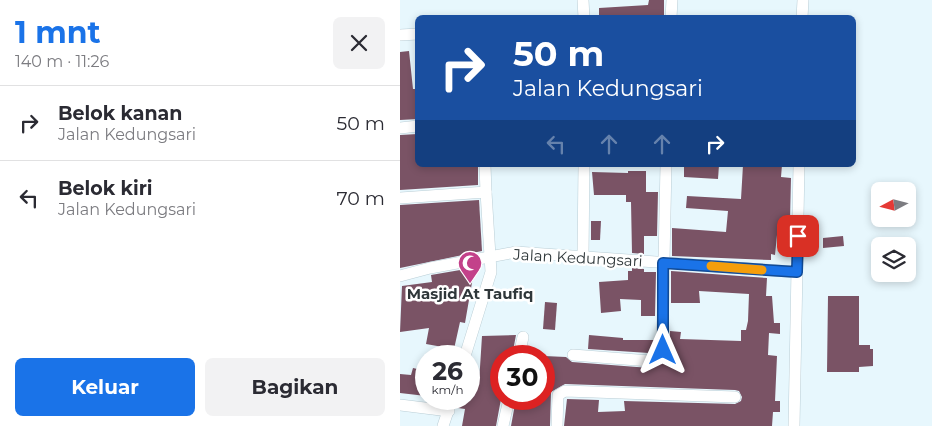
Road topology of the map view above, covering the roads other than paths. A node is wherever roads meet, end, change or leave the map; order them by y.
1 (583, 0) edge
2 (672, 0) edge
3 (803, 0) edge
4 (584, 15) edge
5 (671, 15) edge
6 (802, 15) edge
7 (415, 34) edge
8 (400, 35) edge
9 (415, 126) edge
10 (400, 128) edge
11 (485, 167) edge
12 (584, 167) edge
13 (666, 167) edge
14 (798, 167) edge
15 (486, 192) junction
16 (400, 198) edge
17 (583, 255) junction
18 (491, 258) junction
19 (663, 263) junction
20 (797, 272) junction
21 (400, 276) edge
22 (523, 337) dead end
23 (468, 345) edge
24 (521, 345) edge
25 (573, 355) dead end
26 (735, 397) dead end
27 (400, 405) edge
28 (506, 410) edge
29 (449, 411) joint
30 (444, 426) edge
31 (502, 426) edge
32 (557, 426) edge
33 (794, 426) edge

1 - 4 street
2 - 5 street
3 - 6 street
7 - 8 street
9 - 10 street
11 - 15 street
12 - 17 street
13 - 19 street
14 - 20 street
15 - 16 street
15 - 18 street
17 - 18 street, Jalan Kedungsari
17 - 19 street, Jalan Kedungsari
18 - 21 street
18 - 23 street, Jalan Kedungsari
19 - 20 street, Jalan Kedungsari
19 - 25 street
20 - 33 street
22 - 24 street
26 - 32 street
27 - 29 street
28 - 31 street
29 - 30 street

